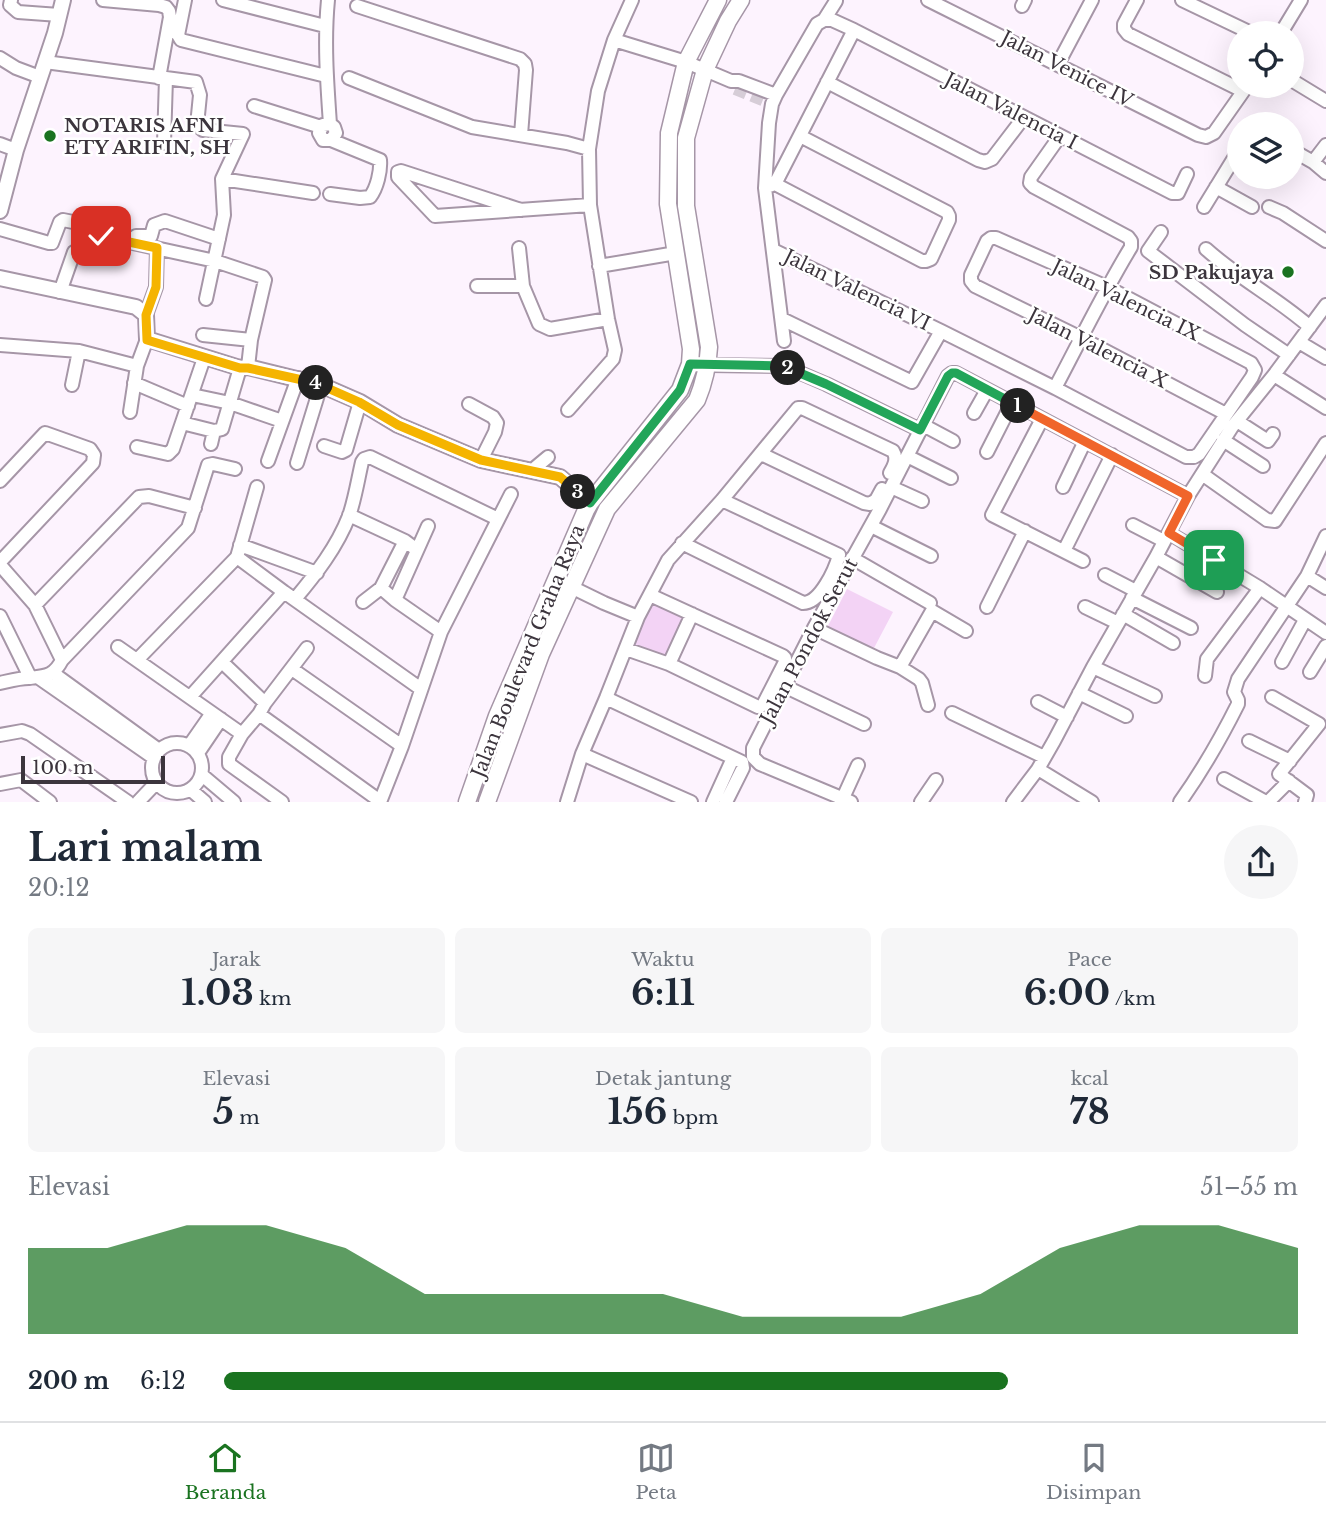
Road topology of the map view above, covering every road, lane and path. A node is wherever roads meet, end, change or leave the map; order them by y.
1 (11, 0) edge
2 (63, 0) edge
3 (103, 0) edge
4 (185, 0) edge
5 (223, 0) edge
6 (328, 0) edge
7 (632, 0) edge
8 (718, 0) edge
9 (740, 0) edge
10 (928, 0) edge
11 (1092, 0) edge
12 (1137, 0) edge
13 (1182, 0) edge
14 (1301, 0) edge
15 (836, 1) edge
16 (357, 6) dead end
17 (59, 15) junction
18 (824, 20) junction
19 (1288, 21) edge
20 (1227, 22) edge
21 (325, 26) junction
22 (854, 30) junction
23 (614, 40) junction
24 (0, 58) edge
25 (45, 62) junction
26 (687, 62) junction
27 (1058, 64) junction
28 (705, 70) junction
29 (326, 76) junction
30 (40, 77) junction
31 (162, 78) junction
32 (349, 78) dead end
33 (1227, 80) edge
34 (827, 82) junction
35 (1304, 87) edge
36 (776, 95) junction
37 (1238, 98) edge
38 (1326, 101) edge
39 (254, 106) dead end
40 (1024, 117) junction
41 (326, 125) junction
42 (521, 135) junction
43 (800, 136) junction
44 (1060, 136) junction
45 (0, 144) edge
46 (164, 144) dead end
47 (1326, 145) edge
48 (589, 149) junction
49 (16, 150) junction
50 (1304, 157) edge
51 (1313, 162) junction
52 (1227, 169) edge
53 (1326, 173) edge
54 (1187, 174) dead end
55 (222, 179) junction
56 (770, 186) junction
57 (1216, 187) junction
58 (313, 193) dead end
59 (330, 194) dead end
60 (590, 205) junction
61 (1204, 207) dead end
62 (1252, 207) dead end
63 (1269, 207) dead end
64 (521, 209) junction
65 (0, 211) edge
66 (0, 229) edge
67 (1161, 232) dead end
68 (219, 239) junction
69 (1326, 241) edge
70 (128, 242) junction
71 (157, 248) junction
72 (519, 248) dead end
73 (1206, 249) dead end
74 (773, 250) junction
75 (74, 253) dead end
76 (676, 253) junction
77 (215, 261) junction
78 (599, 266) junction
79 (0, 278) edge
80 (971, 281) joint
81 (477, 286) dead end
82 (523, 286) junction
83 (1107, 287) junction
84 (60, 292) junction
85 (206, 299) dead end
86 (1325, 308) edge
87 (146, 315) junction
88 (608, 319) junction
89 (782, 319) junction
90 (1310, 327) junction
91 (942, 331) junction
92 (202, 335) dead end
93 (1082, 338) junction
94 (147, 340) junction
95 (251, 340) junction
96 (784, 341) dead end
97 (1299, 342) junction
98 (0, 345) edge
99 (79, 351) junction
100 (1289, 355) junction
101 (204, 358) junction
102 (1326, 358) edge
103 (690, 364) junction
104 (709, 365) junction
105 (137, 366) junction
106 (244, 368) junction
107 (1274, 375) junction
108 (298, 378) junction
109 (134, 383) junction
110 (72, 385) dead end
111 (321, 385) junction
112 (1055, 388) junction
113 (987, 390) junction
114 (190, 400) junction
115 (359, 402) junction
116 (230, 403) junction
117 (1012, 403) junction
118 (469, 404) dead end
119 (1326, 408) edge
120 (568, 410) dead end
121 (130, 412) dead end
122 (974, 413) dead end
123 (1232, 418) junction
124 (1042, 419) junction
125 (282, 421) junction
126 (182, 423) junction
127 (921, 427) junction
128 (1272, 434) dead end
129 (953, 440) dead end
130 (1223, 440) junction
131 (1085, 441) junction
132 (1326, 443) edge
133 (324, 446) dead end
134 (137, 447) dead end
135 (987, 452) dead end
136 (761, 454) junction
137 (1112, 455) junction
138 (901, 456) junction
139 (548, 457) dead end
140 (481, 460) junction
141 (268, 461) dead end
142 (297, 463) dead end
143 (1263, 466) dead end
144 (235, 469) dead end
145 (535, 472) junction
146 (1202, 474) junction
147 (951, 478) dead end
148 (0, 481) edge
149 (257, 487) dead end
150 (891, 487) junction
151 (1063, 487) dead end
152 (511, 494) dead end
153 (1188, 496) junction
154 (722, 500) junction
155 (922, 501) dead end
156 (590, 503) junction
157 (195, 508) junction
158 (349, 515) junction
159 (498, 519) junction
160 (1133, 525) dead end
161 (428, 526) dead end
162 (871, 526) junction
163 (1024, 531) junction
164 (1166, 537) junction
165 (1325, 539) edge
166 (405, 541) junction
167 (682, 543) junction
168 (417, 550) junction
169 (239, 551) junction
170 (1065, 551) junction
171 (931, 556) dead end
172 (1156, 557) junction
173 (852, 558) junction
174 (1083, 561) dead end
175 (0, 564) edge
176 (317, 573) junction
177 (1105, 575) dead end
178 (1307, 576) junction
179 (557, 580) junction
180 (381, 588) junction
181 (573, 588) junction
182 (1260, 588) junction
183 (1326, 588) edge
184 (284, 592) junction
185 (1217, 593) dead end
186 (650, 595) junction
187 (1134, 595) junction
188 (295, 599) junction
189 (395, 600) junction
190 (363, 602) dead end
191 (930, 603) dead end
192 (35, 605) junction
193 (1287, 606) junction
194 (987, 607) dead end
195 (1085, 607) dead end
196 (692, 614) junction
197 (638, 617) junction
198 (1121, 618) junction
199 (1305, 620) junction
200 (1, 622) edge
201 (814, 628) junction
202 (1191, 628) dead end
203 (966, 631) dead end
204 (441, 632) junction
205 (1326, 633) edge
206 (1173, 643) dead end
207 (1326, 646) edge
208 (118, 647) dead end
209 (307, 648) dead end
210 (626, 649) junction
211 (62, 660) junction
212 (137, 660) junction
213 (222, 662) junction
214 (1282, 662) dead end
215 (670, 664) junction
216 (900, 667) junction
217 (1093, 667) junction
218 (292, 669) junction
219 (1310, 672) dead end
220 (53, 673) junction
221 (1205, 676) dead end
222 (34, 678) junction
223 (0, 683) edge
224 (784, 686) junction
225 (421, 689) junction
226 (1079, 693) junction
227 (1156, 696) dead end
228 (190, 697) junction
229 (1272, 697) dead end
230 (606, 698) junction
231 (1038, 702) dead end
232 (928, 705) dead end
233 (262, 709) junction
234 (952, 713) dead end
235 (217, 716) junction
236 (1126, 716) dead end
237 (1067, 717) junction
238 (864, 724) dead end
239 (242, 734) junction
240 (0, 735) edge
241 (1249, 741) dead end
242 (402, 746) junction
243 (193, 749) junction
244 (156, 754) junction
245 (582, 754) junction
246 (738, 761) junction
247 (1290, 761) junction
248 (1041, 763) junction
249 (858, 765) dead end
250 (202, 775) junction
251 (1224, 779) dead end
252 (936, 780) dead end
253 (1289, 781) junction
254 (0, 784) edge
255 (191, 790) junction
256 (153, 795) edge
257 (847, 800) edge
258 (380, 801) edge
259 (50, 802) edge
260 (128, 802) edge
261 (205, 802) edge
262 (234, 802) edge
263 (282, 802) edge
264 (467, 802) edge
265 (486, 802) edge
266 (567, 802) edge
267 (691, 802) edge
268 (713, 802) edge
269 (726, 802) edge
270 (921, 802) edge
271 (1013, 802) edge
272 (1092, 802) edge
273 (1180, 802) edge
274 (1267, 802) edge
275 (1305, 802) edge

1 - 17 street
2 - 17 street
3 - 31 street
4 - 29 street
5 - 21 street
6 - 21 street
7 - 23 street
8 - 26 main road, Jalan Boulevard Graha Raya
9 - 28 main road, Jalan Boulevard Graha Raya
10 - 27 street, Jalan Venice IV
11 - 27 street
12 - 33 street
13 - 20 street
14 - 19 street
15 - 18 street
16 - 42 street
17 - 25 street
18 - 22 street, Jalan Valencia I
18 - 36 street
21 - 29 street
22 - 34 street
22 - 40 street, Jalan Valencia I
23 - 26 street
23 - 48 street
24 - 30 street
25 - 30 street
25 - 31 street
26 - 28 street
26 - 76 main road, Jalan Boulevard Graha Raya
27 - 37 street, Jalan Venice IV
28 - 36 street
28 - 104 main road, Jalan Boulevard Graha Raya
29 - 41 street
30 - 49 street
31 - 46 street
31 - 55 street
32 - 42 street
34 - 40 street
34 - 43 street
35 - 38 street
36 - 56 street
39 - 41 street
40 - 44 street, Jalan Valencia I
41 - 59 street
42 - 48 street
43 - 56 street
43 - 56 street
44 - 54 street, Jalan Valencia I
44 - 83 street
45 - 49 street
47 - 51 street
48 - 60 street
49 - 65 street
50 - 51 street
51 - 53 street
52 - 57 street
55 - 58 street
55 - 68 street
56 - 74 street
57 - 61 street
57 - 62 street
60 - 64 street
60 - 78 street
63 - 69 street
64 - 64 street
66 - 70 street
67 - 100 street
68 - 70 street
68 - 77 street
70 - 71 street
71 - 77 street
71 - 87 street
72 - 82 street
73 - 90 street
74 - 89 street
74 - 91 street, Jalan Valencia VI
75 - 84 street
76 - 78 street
76 - 103 main road, Jalan Boulevard Graha Raya
77 - 85 street
77 - 95 street
78 - 88 street
79 - 84 street
80 - 83 street, Jalan Valencia IX
80 - 93 street, Jalan Valencia X
81 - 82 street
82 - 88 street
83 - 93 street
83 - 123 street, Jalan Valencia IX
84 - 87 street
86 - 90 street
87 - 94 street
88 - 120 street
89 - 91 street
89 - 96 street
90 - 97 street
91 - 112 street, Jalan Valencia VI
92 - 95 street
93 - 112 street
93 - 123 street, Jalan Valencia X
94 - 101 street
94 - 105 street
95 - 106 street
97 - 100 street
97 - 102 street
98 - 99 street
99 - 105 street
99 - 110 street
100 - 107 street
101 - 106 street
101 - 114 street
103 - 104 street
103 - 156 main road, Jalan Boulevard Graha Raya
104 - 127 street
104 - 181 main road, Jalan Boulevard Graha Raya
105 - 109 street
106 - 108 street
106 - 116 street
107 - 119 street
107 - 123 street
108 - 111 street
108 - 125 street
109 - 114 street
109 - 121 street
111 - 115 street
111 - 142 street
112 - 123 street, Jalan Valencia VI
113 - 117 street, Jalan Pondok Serut
113 - 122 street
113 - 127 street, Jalan Pondok Serut
114 - 116 street
114 - 126 street
115 - 133 street
115 - 140 street
116 - 125 street
116 - 126 street
117 - 124 street, Jalan Pondok Serut
117 - 135 street
118 - 140 street
123 - 128 street, Jalan Valencia X
123 - 130 street
124 - 131 street, Jalan Pondok Serut
124 - 163 street
125 - 141 street
126 - 134 street
127 - 129 street
127 - 138 street, Jalan Pondok Serut
130 - 143 street
130 - 146 street
131 - 137 street, Jalan Pondok Serut
131 - 151 street
132 - 146 street
136 - 138 street
136 - 138 street
136 - 154 street
137 - 153 street, Jalan Pondok Serut
137 - 170 street
138 - 147 street
138 - 150 street, Jalan Pondok Serut
139 - 145 street
140 - 145 street
144 - 157 street
145 - 156 street
146 - 153 street
148 - 175 street
149 - 169 street
150 - 155 street
150 - 162 street, Jalan Pondok Serut
152 - 159 street
153 - 164 street
154 - 167 street
154 - 167 street
156 - 179 main road, Jalan Boulevard Graha Raya
157 - 192 street
157 - 211 street
158 - 159 street
158 - 166 street
158 - 176 street
159 - 204 street
160 - 164 street
161 - 168 street
162 - 171 street
162 - 173 street, Jalan Pondok Serut
163 - 170 street
163 - 194 street
164 - 172 street
164 - 182 street
165 - 178 street
166 - 168 street
166 - 180 street
167 - 186 street
168 - 189 street
169 - 176 street
169 - 184 street
169 - 212 street
170 - 174 street
172 - 185 street
172 - 187 street
173 - 191 street
173 - 201 street, Jalan Pondok Serut
175 - 192 street
176 - 188 street
177 - 187 street
178 - 183 street
178 - 193 street
179 - 181 street
179 - 264 main road, Jalan Boulevard Graha Raya
180 - 189 street
180 - 190 street
181 - 197 street
181 - 265 main road, Jalan Boulevard Graha Raya
182 - 193 street
182 - 221 street
184 - 188 street
184 - 213 street
186 - 196 street
186 - 197 street
187 - 198 street
187 - 202 street
188 - 225 street
189 - 204 street
192 - 211 street
193 - 199 street
193 - 273 street
195 - 198 street
196 - 215 street
196 - 215 street
197 - 210 street
198 - 206 street
198 - 217 street
199 - 205 street
199 - 214 street
200 - 222 street
201 - 216 street
201 - 224 street, Jalan Pondok Serut
203 - 216 street
204 - 225 street
207 - 219 street
208 - 212 street
209 - 218 street
210 - 215 street
210 - 230 street
211 - 220 street
212 - 228 street
213 - 228 street
213 - 233 street
216 - 232 street
217 - 226 street
217 - 227 street
218 - 233 street
218 - 242 street
220 - 222 street
220 - 244 street
222 - 223 street
222 - 244 street
224 - 238 street
224 - 257 street, Jalan Pondok Serut
225 - 242 street
226 - 236 street
226 - 237 street
228 - 235 street
229 - 247 street
230 - 245 street
230 - 246 street
231 - 237 street
233 - 239 street
233 - 258 street
234 - 248 street
235 - 239 street
235 - 243 street
237 - 248 street
239 - 263 street
240 - 260 street
241 - 247 street
242 - 258 street
243 - 244 street
243 - 250 street
244 - 256 street
245 - 266 street
245 - 267 street
246 - 268 street
246 - 269 street
247 - 253 street
248 - 271 street
248 - 272 street
249 - 257 street
250 - 255 street
250 - 262 street
251 - 274 street
252 - 270 street
253 - 274 street
253 - 275 street
254 - 259 street
255 - 256 street
255 - 261 street

